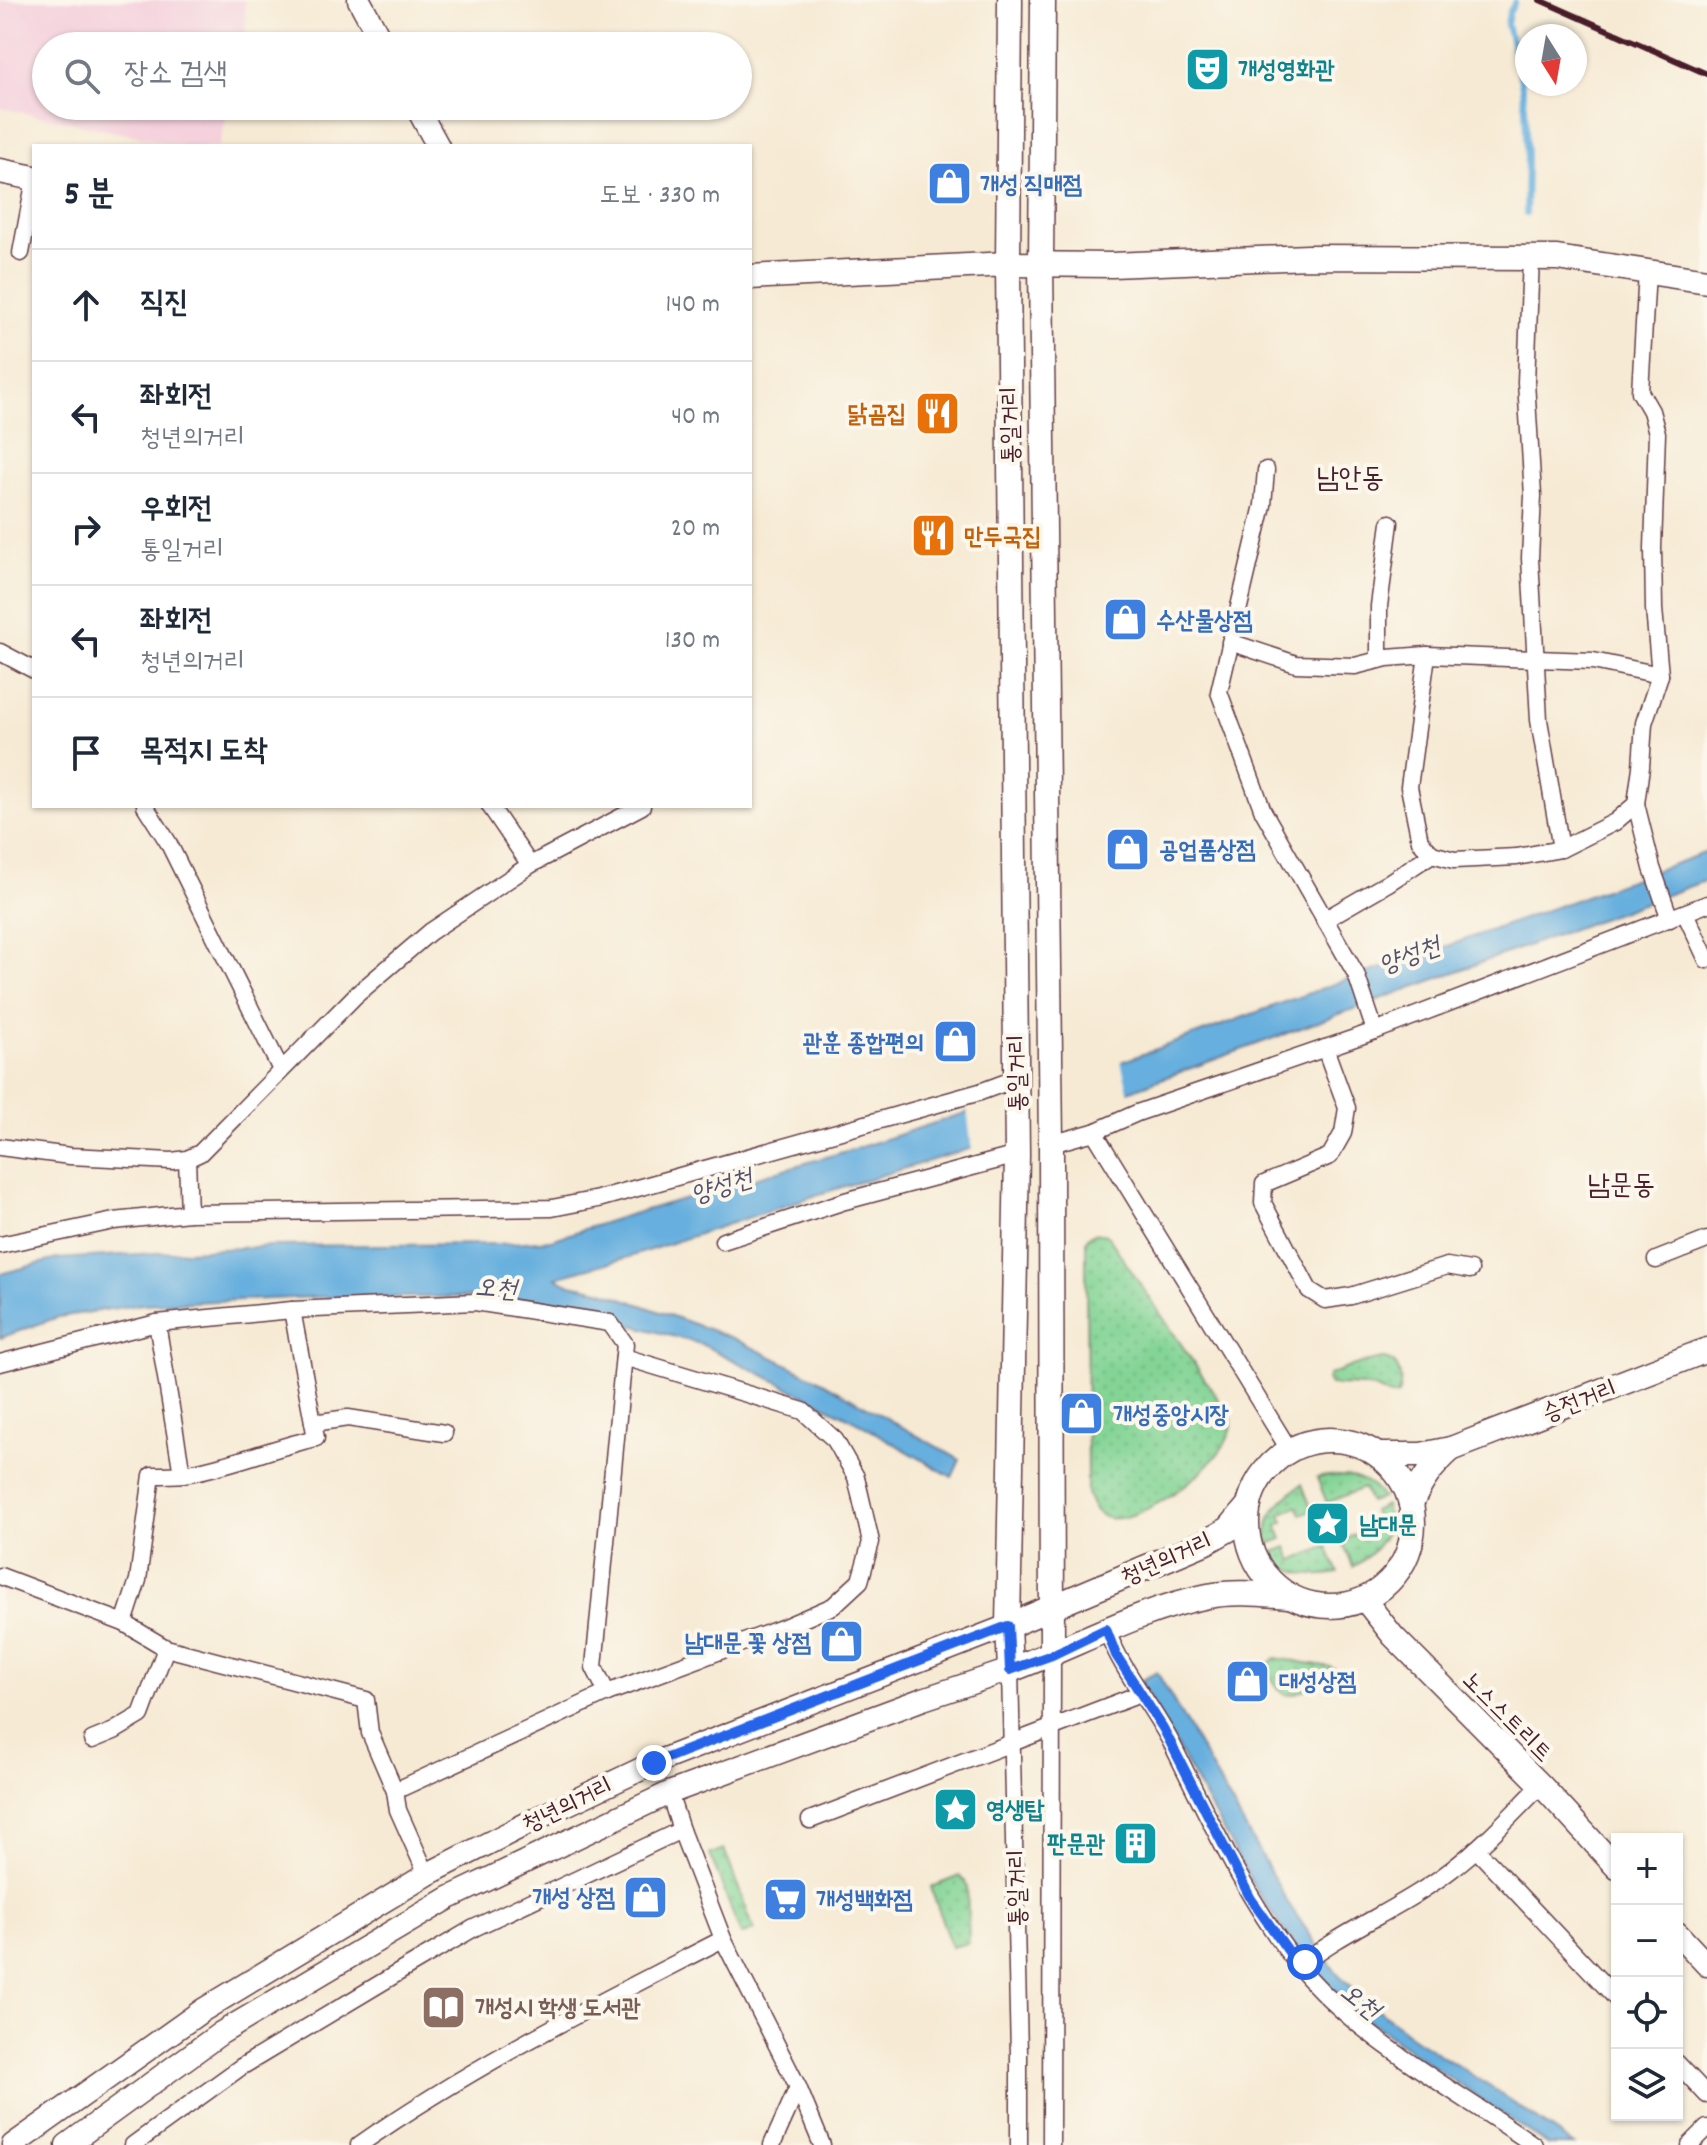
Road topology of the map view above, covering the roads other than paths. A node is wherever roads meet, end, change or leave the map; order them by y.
1 (359, 0) edge
2 (1010, 0) edge
3 (1043, 0) edge
4 (376, 32) edge
5 (424, 120) edge
6 (437, 144) edge
7 (0, 171) edge
8 (32, 180) edge
9 (32, 192) edge
10 (21, 253) dead end
11 (1531, 258) junction
12 (1008, 264) junction
13 (1041, 264) junction
14 (1647, 272) junction
15 (752, 277) edge
16 (1707, 281) edge
17 (1266, 470) dead end
18 (1390, 523) dead end
19 (1230, 642) junction
20 (0, 652) edge
21 (1427, 655) junction
22 (1379, 660) junction
23 (1536, 661) junction
24 (32, 669) edge
25 (1660, 675) junction
26 (1636, 804) junction
27 (146, 808) edge
28 (491, 808) edge
29 (638, 808) edge
30 (1561, 849) junction
31 (1432, 854) junction
32 (530, 865) junction
33 (1707, 904) edge
34 (1674, 914) junction
35 (1324, 920) junction
36 (1707, 960) edge
37 (1375, 1031) junction
38 (1325, 1048) junction
39 (281, 1070) junction
40 (1015, 1079) junction
41 (1094, 1132) junction
42 (1051, 1144) junction
43 (0, 1147) edge
44 (1017, 1155) junction
45 (187, 1159) junction
46 (189, 1213) junction
47 (1707, 1240) edge
48 (723, 1241) dead end
49 (0, 1245) edge
50 (1656, 1260) dead end
51 (1470, 1270) dead end
52 (292, 1310) junction
53 (157, 1323) junction
54 (1707, 1350) edge
55 (624, 1357) junction
56 (0, 1363) edge
57 (313, 1423) junction
58 (444, 1433) dead end
59 (1451, 1449) junction
60 (1290, 1451) junction
61 (1378, 1455) junction
62 (182, 1474) junction
63 (1411, 1504) junction
64 (1249, 1505) junction
65 (0, 1576) edge
66 (1289, 1596) junction
67 (1364, 1599) junction
68 (1050, 1607) junction
69 (124, 1623) junction
70 (1008, 1626) junction
71 (1106, 1629) junction
72 (166, 1648) junction
73 (1052, 1655) junction
74 (1010, 1670) junction
75 (607, 1693) junction
76 (1140, 1694) junction
77 (1052, 1728) junction
78 (92, 1740) dead end
79 (1012, 1743) junction
80 (1541, 1785) junction
81 (395, 1791) junction
82 (669, 1793) junction
83 (810, 1820) dead end
84 (681, 1830) junction
85 (1476, 1849) junction
86 (1611, 1861) edge
87 (427, 1875) junction
88 (723, 1939) junction
89 (1683, 1939) edge
90 (1302, 1964) junction
91 (1707, 1965) edge
92 (1611, 1993) edge
93 (1683, 2069) edge
94 (798, 2087) junction
95 (1707, 2095) edge
96 (1707, 2128) edge
97 (13, 2145) edge
98 (67, 2145) edge
99 (133, 2145) edge
100 (359, 2145) edge
101 (772, 2145) edge
102 (822, 2145) edge
103 (1019, 2145) edge
104 (1051, 2145) edge
105 (1534, 2145) edge
106 (1690, 2145) edge

1 - 4 main road
2 - 12 main road, 통일거리
3 - 13 main road, 통일거리
5 - 6 main road
7 - 8 main road
9 - 10 street
11 - 13 main road
11 - 14 main road
11 - 23 street
12 - 13 main road
12 - 15 main road
12 - 40 main road, 통일거리
13 - 42 main road, 통일거리
14 - 16 main road
14 - 25 street
17 - 19 street
18 - 22 street
19 - 22 street
19 - 35 street
20 - 24 street
21 - 22 street
21 - 23 street
21 - 31 street
23 - 25 street
23 - 30 street
25 - 26 street
26 - 30 street
26 - 34 street
27 - 39 street
28 - 32 street
29 - 32 street
30 - 31 street
31 - 35 street
32 - 39 street
33 - 34 street
34 - 36 street
34 - 37 street
35 - 37 street
37 - 38 street
38 - 41 street
38 - 51 street
39 - 45 street
40 - 44 main road, 통일거리
40 - 46 street
41 - 42 street
41 - 60 street
42 - 68 main road, 통일거리
43 - 45 street
44 - 48 street
44 - 70 main road, 통일거리
45 - 46 street
46 - 49 street
47 - 50 street
52 - 53 street
52 - 55 street
52 - 57 street
53 - 56 street
53 - 62 street
54 - 59 main road, 승전거리
55 - 75 street
55 - 75 street
57 - 58 street
57 - 62 street
59 - 61 main road
59 - 63 main road
60 - 61 main road
60 - 64 main road
61 - 63 main road
62 - 69 street
63 - 67 main road
64 - 66 main road
64 - 68 main road, 청년의거리
65 - 69 street
66 - 67 main road
66 - 71 main road, 청년의거리
67 - 80 main road, 노스스트리트
68 - 70 main road, 청년의거리
68 - 73 main road, 통일거리
69 - 72 street
70 - 74 main road, 통일거리
70 - 87 main road, 청년의거리
71 - 73 main road, 청년의거리
71 - 76 street
72 - 78 street
72 - 81 street
73 - 74 main road, 청년의거리
73 - 77 street, 통일거리
74 - 79 street, 통일거리
74 - 82 main road, 청년의거리
75 - 81 street
76 - 77 street
76 - 90 street
77 - 79 street
77 - 104 street, 통일거리
79 - 83 street
79 - 103 street, 통일거리
80 - 85 street
80 - 86 main road, 노스스트리트
81 - 87 street
82 - 84 street
82 - 98 main road, 청년의거리
84 - 88 street
84 - 99 street
85 - 90 street
85 - 92 street
87 - 97 main road, 청년의거리
88 - 94 street
88 - 100 street
89 - 91 main road
90 - 105 street
93 - 95 street
94 - 101 street
94 - 102 street
96 - 106 street

